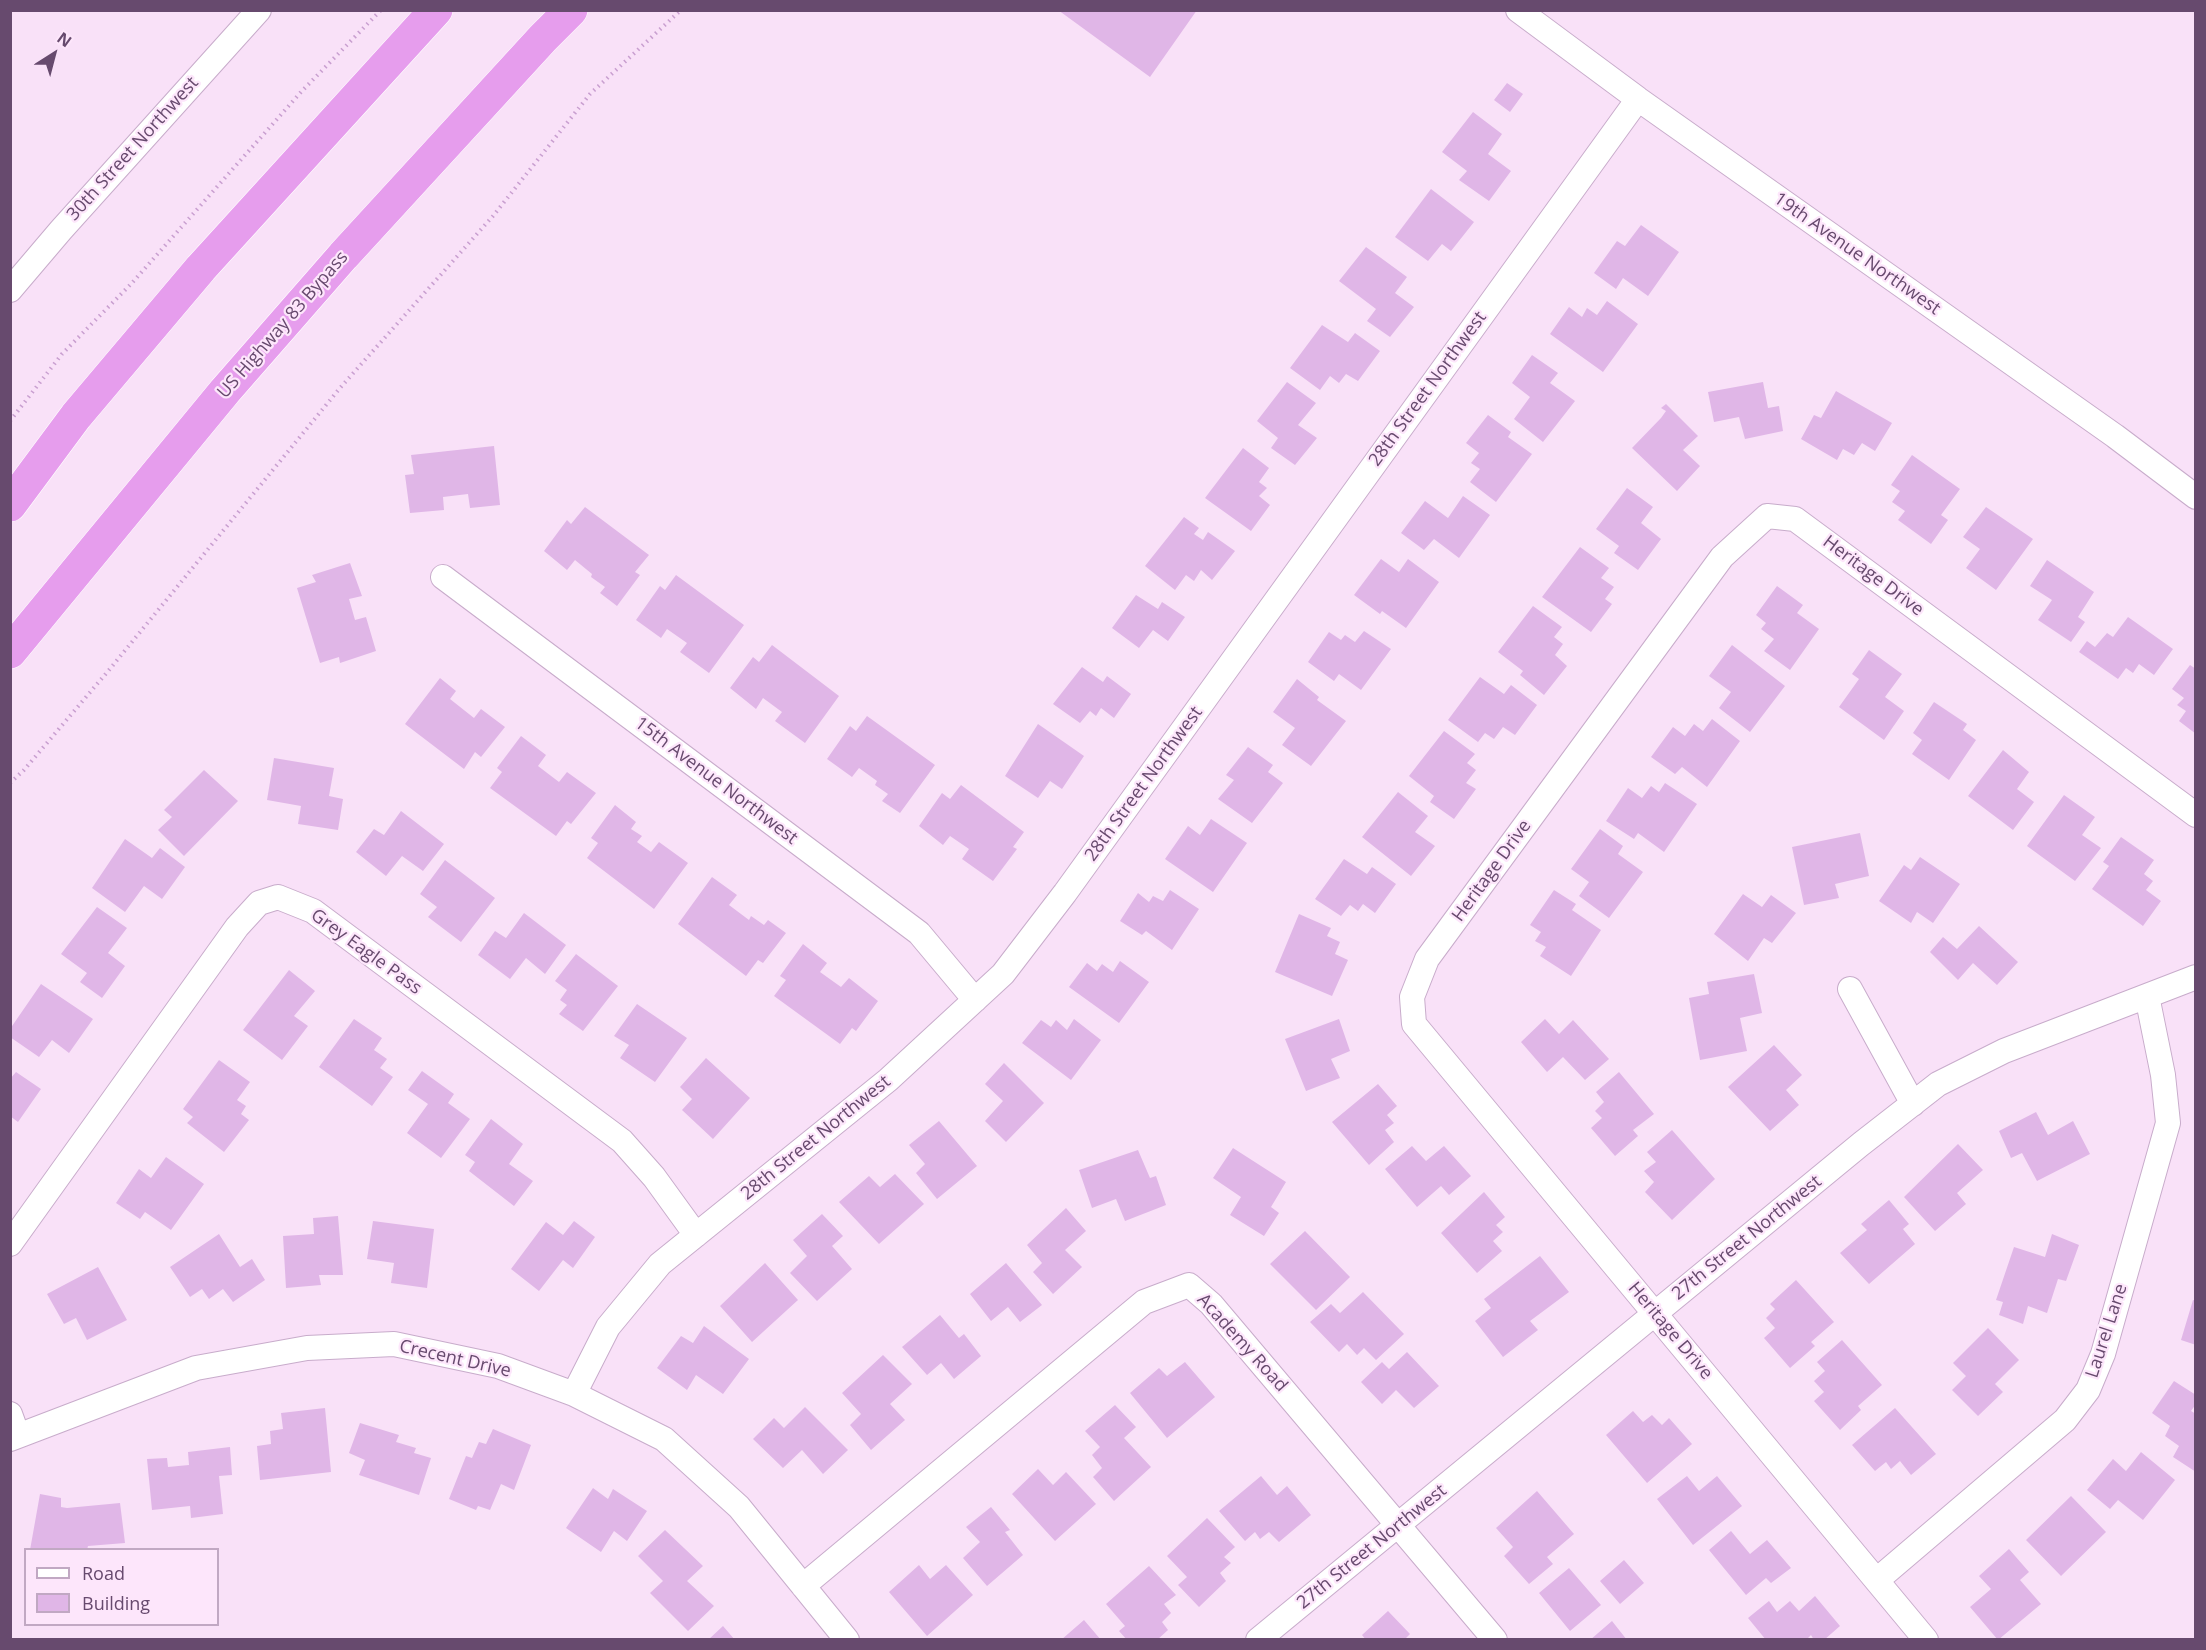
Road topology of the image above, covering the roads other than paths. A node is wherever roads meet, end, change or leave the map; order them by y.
1 (259, 10) edge
2 (436, 10) edge
3 (571, 10) edge
4 (1518, 10) edge
5 (1638, 99) junction
6 (10, 290) edge
7 (2196, 497) edge
8 (10, 505) edge
9 (443, 577) dead end
10 (10, 652) edge
11 (2196, 815) edge
12 (2196, 977) edge
13 (1850, 989) dead end
14 (2147, 996) junction
15 (975, 1000) junction
16 (1912, 1104) junction
17 (696, 1235) junction
18 (10, 1245) edge
19 (1656, 1313) junction
20 (574, 1394) junction
21 (13, 1430) edge
22 (1399, 1524) junction
23 (1877, 1580) junction
24 (803, 1586) junction
25 (847, 1640) edge
26 (1258, 1640) edge
27 (1495, 1640) edge
28 (1926, 1640) edge

1 - 6 street, 30th Street Northwest
2 - 8 highway
3 - 10 highway, US Highway 83 Bypass
4 - 5 street, 19th Avenue Northwest
5 - 7 street, 19th Avenue Northwest
5 - 15 street, 28th Street Northwest
9 - 15 street, 15th Avenue Northwest
11 - 19 street, Heritage Drive
12 - 14 street, 27th Street Northwest
13 - 16 street
14 - 16 street, 27th Street Northwest
14 - 23 street, Laurel Lane
15 - 17 street, 28th Street Northwest
16 - 19 street, 27th Street Northwest
17 - 18 street, Grey Eagle Pass
17 - 20 street, 28th Street Northwest
19 - 22 street, 27th Street Northwest
19 - 23 street, Heritage Drive
20 - 21 street, Crecent Drive
20 - 24 street, Crecent Drive
22 - 24 street, Academy Road
22 - 26 street, 27th Street Northwest
22 - 27 street, Academy Road
23 - 28 street, Heritage Drive
24 - 25 street, Crecent Drive

